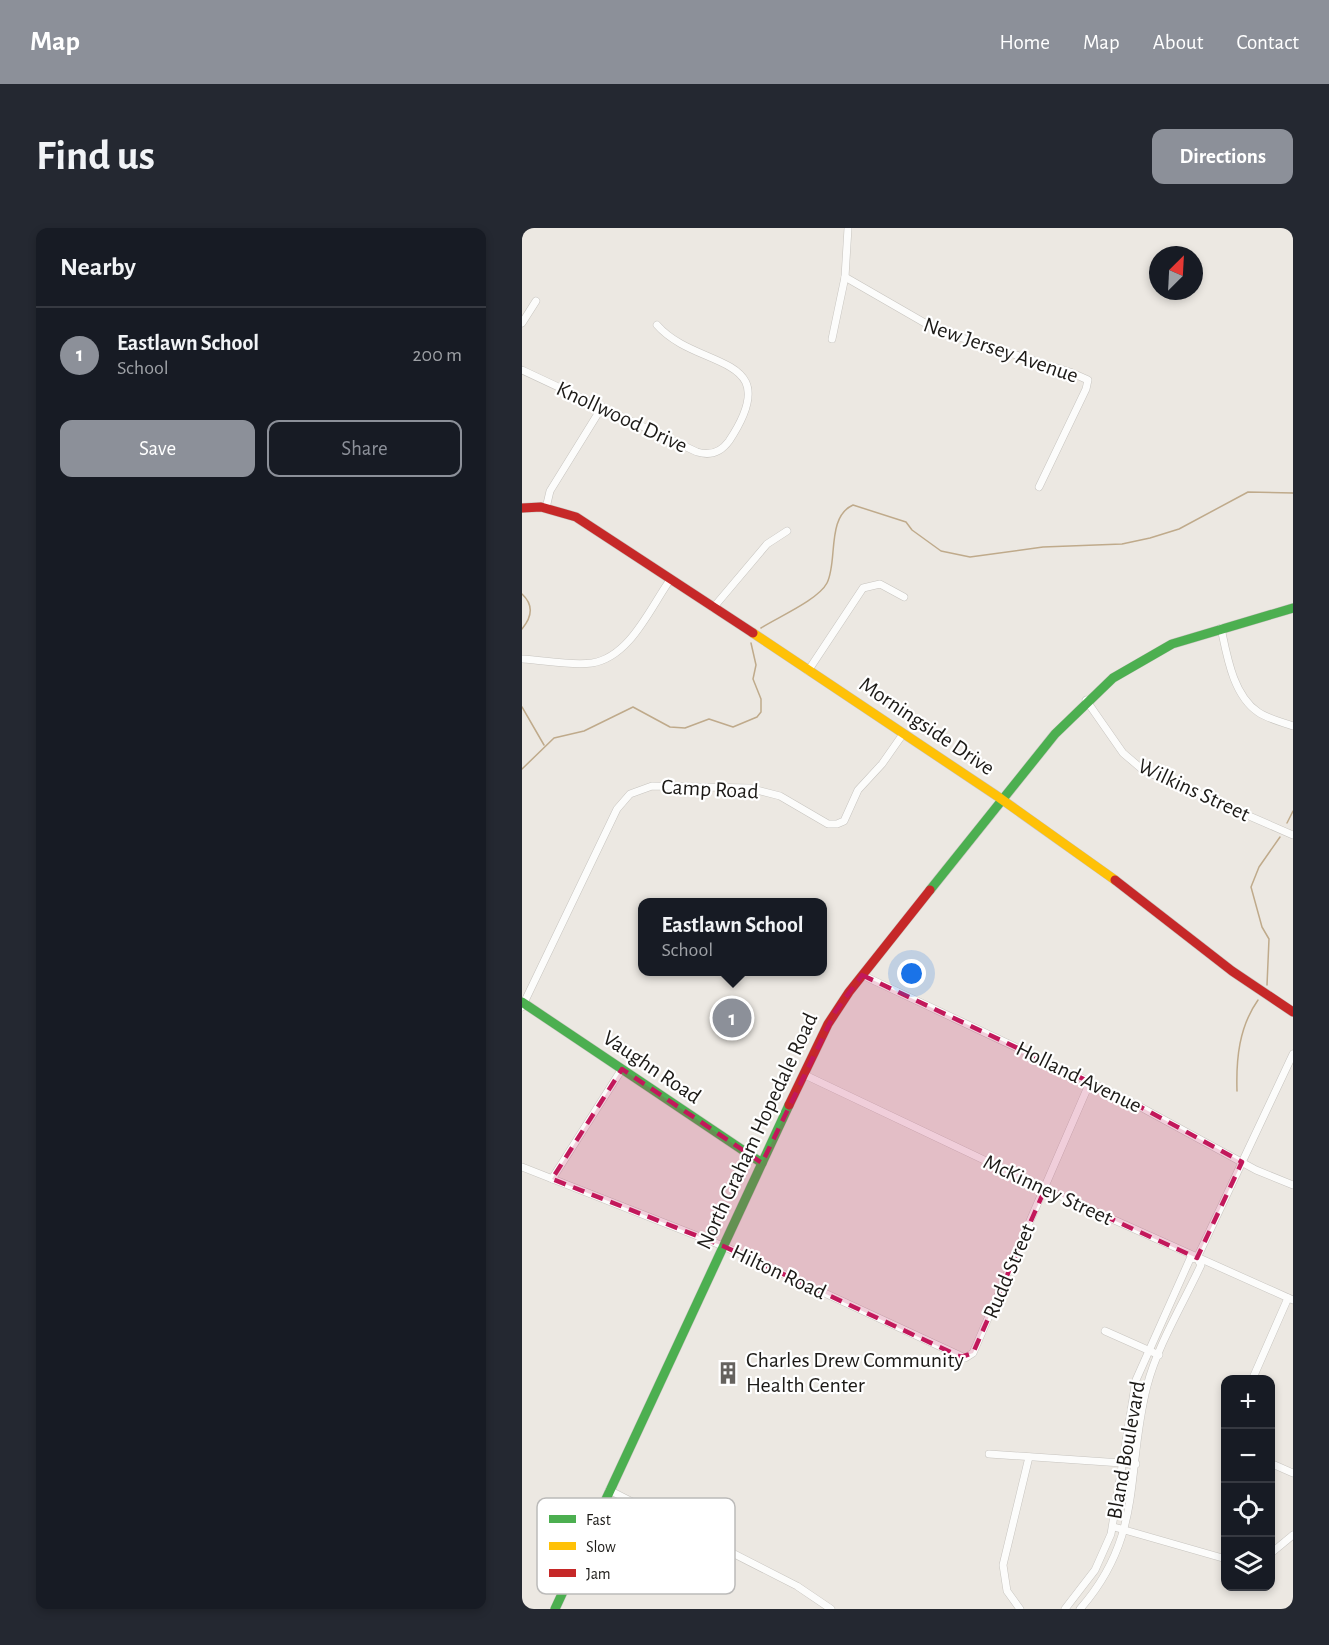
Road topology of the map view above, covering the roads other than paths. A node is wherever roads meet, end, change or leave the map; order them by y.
1 (848, 228) edge
2 (845, 277) junction
3 (536, 301) dead end
4 (522, 323) edge
5 (657, 325) dead end
6 (832, 339) dead end
7 (522, 370) edge
8 (602, 407) junction
9 (1039, 487) dead end
10 (522, 508) edge
11 (546, 508) junction
12 (787, 531) dead end
13 (670, 580) junction
14 (904, 597) dead end
15 (713, 608) junction
16 (1293, 608) edge
17 (1221, 628) junction
18 (522, 659) edge
19 (808, 671) junction
20 (1086, 700) junction
21 (1293, 726) edge
22 (903, 734) junction
23 (1003, 800) junction
24 (1293, 836) edge
25 (862, 975) junction
26 (523, 1004) edge
27 (1293, 1012) edge
28 (1293, 1054) edge
29 (622, 1070) junction
30 (805, 1075) junction
31 (1090, 1082) junction
32 (1242, 1162) junction
33 (762, 1163) junction
34 (522, 1167) edge
35 (552, 1179) junction
36 (1293, 1185) edge
37 (1045, 1189) junction
38 (723, 1246) junction
39 (1197, 1258) junction
40 (1291, 1299) edge
41 (1105, 1331) dead end
42 (1149, 1351) junction
43 (1159, 1355) junction
44 (965, 1358) joint
45 (1254, 1375) edge
46 (989, 1454) dead end
47 (1029, 1457) junction
48 (1125, 1463) junction
49 (1136, 1464) junction
50 (1275, 1465) edge
51 (1293, 1473) edge
52 (609, 1490) junction
53 (605, 1498) edge
54 (625, 1498) edge
55 (1114, 1527) junction
56 (1125, 1530) junction
57 (1293, 1535) edge
58 (1275, 1550) edge
59 (735, 1554) edge
60 (1221, 1558) edge
61 (562, 1594) edge
62 (555, 1609) edge
63 (831, 1609) edge
64 (1020, 1609) edge
65 (1065, 1609) edge
66 (1080, 1609) edge

1 - 2 street
2 - 6 street
2 - 9 street, New Jersey Avenue
3 - 4 street
5 - 8 street, Knollwood Drive
7 - 8 street, Knollwood Drive
8 - 11 street
10 - 11 street, Morningside Drive
11 - 13 street, Morningside Drive
12 - 15 street
13 - 15 street, Morningside Drive
13 - 18 street
14 - 19 street
15 - 19 street, Morningside Drive
16 - 17 street, North Graham Hopedale Road
17 - 20 street, North Graham Hopedale Road
17 - 21 street
19 - 22 street, Morningside Drive
20 - 23 street, North Graham Hopedale Road
20 - 24 street, Wilkins Street
22 - 23 street, Morningside Drive
22 - 26 street, Camp Road
23 - 25 street, North Graham Hopedale Road
23 - 27 street, Morningside Drive
25 - 30 street, North Graham Hopedale Road
25 - 31 street, Holland Avenue
26 - 29 street, Vaughn Road
28 - 32 street, Bland Boulevard
29 - 33 street, Vaughn Road
29 - 35 street
30 - 33 street, North Graham Hopedale Road
30 - 37 street, McKinney Street
31 - 32 street, Holland Avenue
31 - 37 street, Rudd Street
32 - 36 street, Holland Avenue
32 - 39 street, Bland Boulevard
33 - 38 street, North Graham Hopedale Road
34 - 35 street, Hilton Road
35 - 38 street, Hilton Road
37 - 39 street, McKinney Street
37 - 44 street, Rudd Street
38 - 44 street, Hilton Road
38 - 52 street, North Graham Hopedale Road
39 - 40 street, McKinney Street
39 - 42 street, Bland Boulevard
39 - 43 street, Bland Boulevard
40 - 45 street
41 - 42 street
42 - 43 street
42 - 48 street, Bland Boulevard
43 - 49 street, Bland Boulevard
46 - 47 street
47 - 48 street
47 - 64 street
48 - 49 street
48 - 55 street, Bland Boulevard
49 - 56 street, Bland Boulevard
50 - 51 street
52 - 53 street, North Graham Hopedale Road
52 - 54 street
55 - 56 street
55 - 65 street, Bland Boulevard
56 - 60 street
56 - 66 street, Bland Boulevard
57 - 58 street
59 - 63 street
61 - 62 street, North Graham Hopedale Road

